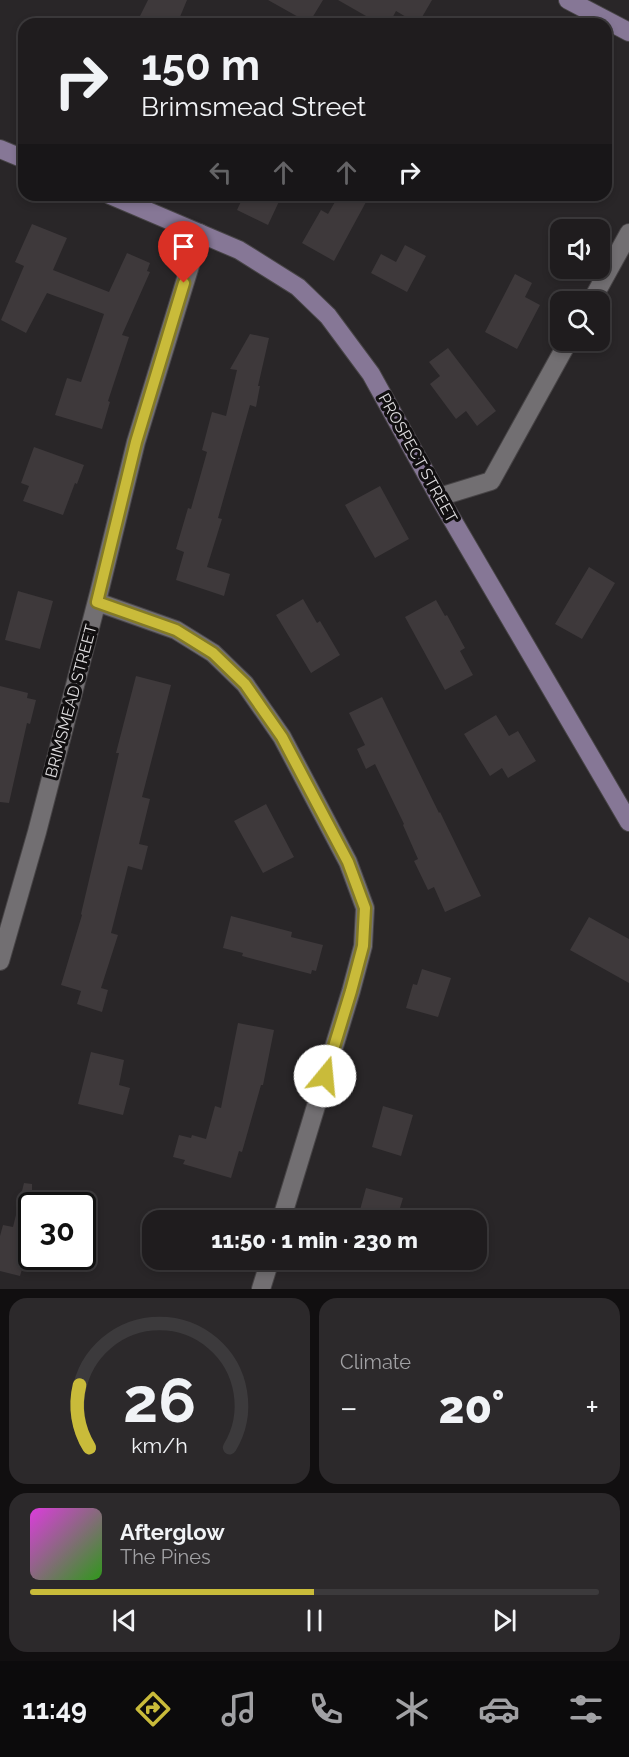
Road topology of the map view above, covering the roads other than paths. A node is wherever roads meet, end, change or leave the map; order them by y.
1 (568, 0) edge
2 (602, 18) edge
3 (612, 23) edge
4 (629, 32) edge
5 (0, 149) edge
6 (18, 156) edge
7 (125, 201) edge
8 (200, 232) junction
9 (629, 233) edge
10 (597, 291) edge
11 (563, 351) edge
12 (439, 497) junction
13 (97, 602) junction
14 (629, 822) edge
15 (0, 961) edge
16 (284, 1210) edge
17 (267, 1270) edge
18 (261, 1289) edge

1 - 2 main road
3 - 4 main road
5 - 6 main road
7 - 8 main road, PROSPECT STREET
8 - 12 main road, PROSPECT STREET
8 - 13 street, BRIMSMEAD STREET
9 - 10 street
11 - 12 street
12 - 14 main road, PROSPECT STREET
13 - 15 street, BRIMSMEAD STREET
13 - 16 street
17 - 18 street

